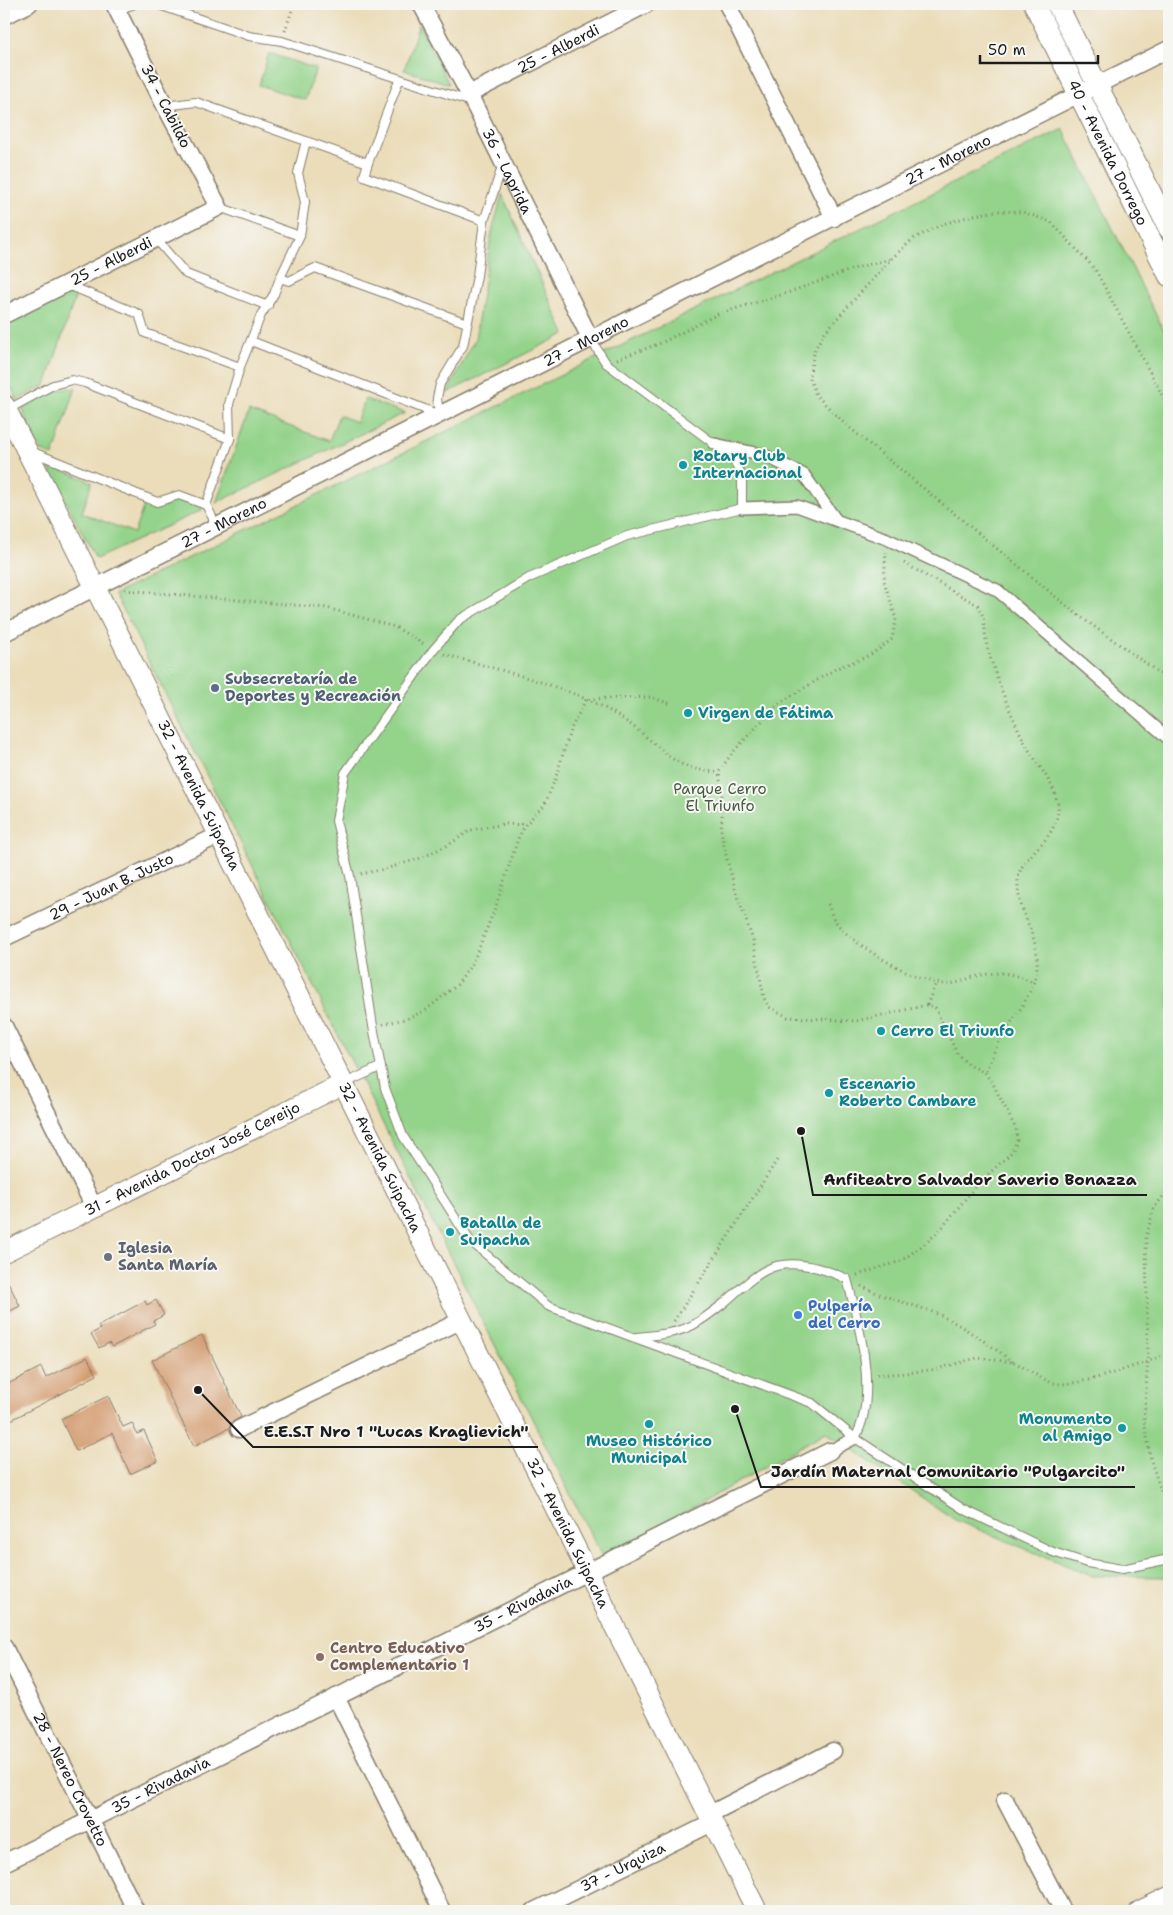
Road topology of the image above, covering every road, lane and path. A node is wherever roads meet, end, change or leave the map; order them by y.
1 (29, 4) edge
2 (134, 4) edge
3 (156, 4) edge
4 (294, 4) edge
5 (421, 4) edge
6 (647, 4) edge
7 (727, 4) edge
8 (1034, 4) edge
9 (1057, 4) edge
10 (116, 7) edge
11 (4, 16) edge
12 (282, 41) junction
13 (1169, 49) edge
14 (399, 80) junction
15 (1098, 86) junction
16 (1079, 95) junction
17 (470, 98) junction
18 (165, 106) junction
19 (306, 141) junction
20 (368, 163) junction
21 (503, 164) junction
22 (219, 208) junction
23 (834, 218) junction
24 (484, 221) junction
25 (1169, 229) edge
26 (300, 236) junction
27 (156, 238) junction
28 (891, 259) junction
29 (1169, 276) edge
30 (280, 278) junction
31 (66, 284) junction
32 (268, 306) junction
33 (4, 315) edge
34 (467, 322) junction
35 (591, 340) junction
36 (251, 341) junction
37 (606, 363) junction
38 (240, 367) junction
39 (5, 407) edge
40 (1169, 408) edge
41 (439, 414) junction
42 (230, 439) junction
43 (715, 444) junction
44 (26, 450) junction
45 (206, 505) junction
46 (742, 508) junction
47 (836, 520) junction
48 (217, 526) junction
49 (888, 539) junction
50 (886, 553) junction
51 (894, 558) dead end
52 (903, 562) dead end
53 (95, 588) junction
54 (124, 590) dead end
55 (4, 633) edge
56 (433, 650) junction
57 (1169, 680) edge
58 (586, 699) junction
59 (671, 704) dead end
60 (1169, 739) edge
61 (720, 772) junction
62 (525, 825) junction
63 (219, 835) junction
64 (350, 876) junction
65 (828, 904) dead end
66 (4, 938) edge
67 (936, 982) junction
68 (1033, 982) junction
69 (927, 1005) junction
70 (4, 1026) edge
71 (372, 1026) junction
72 (380, 1067) junction
73 (986, 1073) junction
74 (343, 1084) junction
75 (779, 1157) dead end
76 (1169, 1189) edge
77 (94, 1208) junction
78 (4, 1252) edge
79 (847, 1279) junction
80 (462, 1320) junction
81 (666, 1334) junction
82 (635, 1338) junction
83 (1169, 1354) edge
84 (1148, 1361) junction
85 (1014, 1362) junction
86 (866, 1375) junction
87 (239, 1429) dead end
88 (855, 1438) junction
89 (830, 1450) joint
90 (1169, 1508) edge
91 (1169, 1559) edge
92 (588, 1571) junction
93 (4, 1647) edge
94 (336, 1697) junction
95 (833, 1751) dead end
96 (1005, 1800) dead end
97 (710, 1819) junction
98 (90, 1820) junction
99 (4, 1863) edge
100 (1169, 1897) edge
101 (136, 1911) edge
102 (442, 1911) edge
103 (534, 1911) edge
104 (757, 1911) edge
105 (1063, 1911) edge
106 (1140, 1911) edge

1 - 11 street
2 - 10 lane
3 - 12 lane
4 - 12 path
5 - 17 street, 36 - Laprida
6 - 17 street, 25 - Alberdi
7 - 23 street
8 - 16 street, 40 - Avenida Dorrego
9 - 15 street, 40 - Avenida Dorrego
10 - 18 street, 34 - Cabildo
12 - 14 lane
13 - 15 street, 27 - Moreno
14 - 17 lane
14 - 20 lane
15 - 16 street, 27 - Moreno
15 - 25 street, 40 - Avenida Dorrego
16 - 23 street, 27 - Moreno
16 - 29 street, 40 - Avenida Dorrego
17 - 21 street, 36 - Laprida
18 - 19 lane
18 - 22 street, 34 - Cabildo
19 - 20 lane
19 - 26 lane
20 - 24 lane
21 - 24 lane
21 - 35 street, 36 - Laprida
22 - 26 lane
22 - 27 street, 25 - Alberdi
23 - 35 street, 27 - Moreno
24 - 34 lane
26 - 30 lane
27 - 31 street, 25 - Alberdi
27 - 32 lane
28 - 37 path
28 - 40 path
28 - 57 path
30 - 32 lane
30 - 34 lane
31 - 33 street, 25 - Alberdi
31 - 38 lane
32 - 36 lane
34 - 41 lane
35 - 37 lane
35 - 41 street, 27 - Moreno
36 - 38 lane
36 - 41 lane
37 - 43 lane
38 - 42 lane
39 - 42 lane
39 - 44 street, 32 - Avenida Suipacha
41 - 48 street, 27 - Moreno
42 - 45 lane
43 - 46 lane
43 - 47 street
44 - 45 lane
44 - 53 street, 32 - Avenida Suipacha
45 - 48 lane
46 - 47 street
46 - 56 lane
47 - 49 street
48 - 53 street, 27 - Moreno
49 - 50 path
49 - 60 street
50 - 51 path
50 - 61 path
52 - 68 path
53 - 55 street, 27 - Moreno
53 - 63 street, 32 - Avenida Suipacha
54 - 56 path
56 - 58 path
56 - 64 lane
58 - 59 path
58 - 61 path
58 - 62 path
61 - 69 path
62 - 64 path
62 - 71 path
63 - 66 street, 29 - Juan B. Justo
63 - 74 street, 32 - Avenida Suipacha
64 - 71 lane
65 - 67 path
67 - 68 path
67 - 69 path
68 - 73 path
69 - 73 path
70 - 77 street
71 - 72 lane
72 - 74 lane, 31 - Avenida Doctor José Cereijo
72 - 82 lane
73 - 79 path
74 - 77 street, 31 - Avenida Doctor José Cereijo
74 - 80 street, 32 - Avenida Suipacha
75 - 81 path
76 - 84 path
77 - 78 street, 31 - Avenida Doctor José Cereijo
79 - 81 lane
79 - 85 path
79 - 86 lane
80 - 87 street
80 - 92 street, 32 - Avenida Suipacha
81 - 82 lane
82 - 88 lane
83 - 84 path
84 - 85 path
84 - 90 path
85 - 86 path
86 - 88 lane
88 - 89 street, 35 - Rivadavia
88 - 91 lane
89 - 92 street, 35 - Rivadavia
92 - 94 street, 35 - Rivadavia
92 - 97 street, 32 - Avenida Suipacha
93 - 98 street, 28 - Nereo Crovetto
94 - 98 street, 35 - Rivadavia
94 - 102 street
95 - 97 street, 37 - Urquiza
96 - 105 street
97 - 103 street, 37 - Urquiza
97 - 104 street, 32 - Avenida Suipacha
98 - 99 street, 35 - Rivadavia
98 - 101 street, 28 - Nereo Crovetto
100 - 106 street

